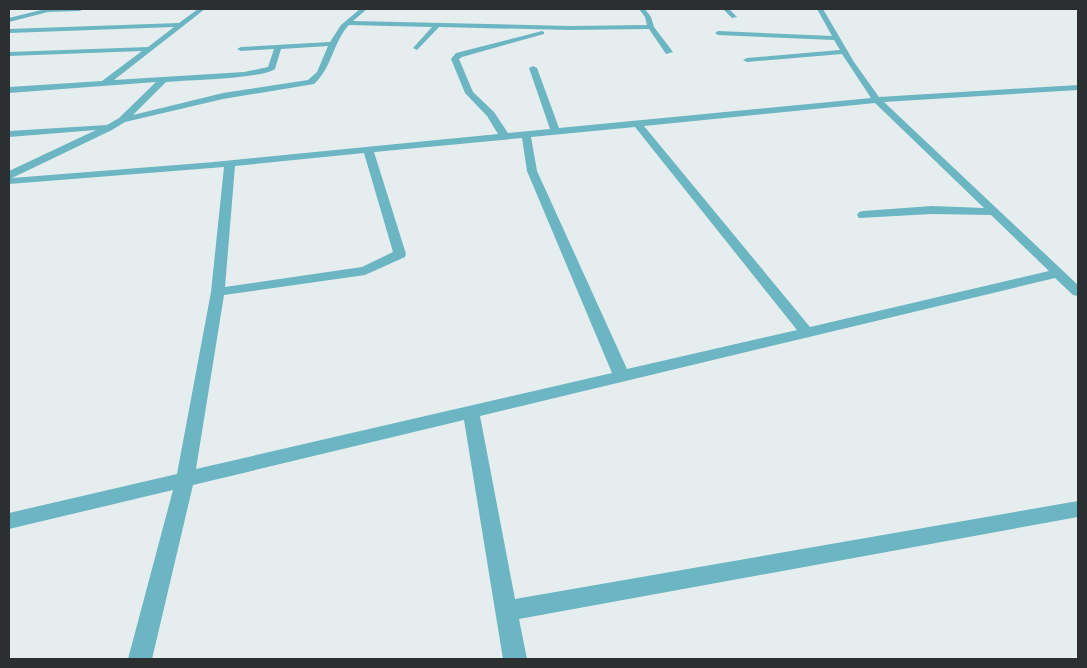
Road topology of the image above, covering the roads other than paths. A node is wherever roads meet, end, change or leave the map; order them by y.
1 (50, 9) edge
2 (80, 9) edge
3 (202, 9) edge
4 (364, 9) edge
5 (642, 9) edge
6 (726, 9) edge
7 (820, 9) edge
8 (734, 16) dead end
9 (9, 20) edge
10 (348, 23) junction
11 (178, 25) junction
12 (437, 25) junction
13 (651, 27) junction
14 (558, 28) junction
15 (9, 31) edge
16 (718, 33) dead end
17 (836, 38) junction
18 (331, 44) junction
19 (278, 48) junction
20 (417, 48) dead end
21 (148, 49) junction
22 (241, 49) dead end
23 (669, 52) dead end
24 (844, 52) junction
25 (9, 54) edge
26 (747, 60) dead end
27 (533, 68) dead end
28 (163, 80) junction
29 (105, 83) junction
30 (1075, 88) edge
31 (9, 90) edge
32 (877, 100) junction
33 (122, 120) junction
34 (638, 124) junction
35 (112, 126) junction
36 (556, 132) junction
37 (9, 134) edge
38 (526, 135) junction
39 (504, 137) junction
40 (368, 150) junction
41 (230, 164) junction
42 (9, 175) edge
43 (9, 181) edge
44 (995, 212) junction
45 (863, 215) dead end
46 (1058, 273) junction
47 (218, 292) junction
48 (1078, 292) edge
49 (807, 332) junction
50 (622, 376) junction
51 (470, 411) junction
52 (185, 480) junction
53 (1078, 509) edge
54 (9, 521) edge
55 (507, 611) junction
56 (140, 659) edge
57 (516, 659) edge

1 - 2 street
1 - 9 street
3 - 11 street
4 - 10 street
5 - 13 street
6 - 8 street
7 - 17 street
10 - 12 street
10 - 18 street
11 - 15 street
11 - 21 street
12 - 14 street
12 - 20 street
13 - 14 street
13 - 23 street
14 - 39 street
16 - 17 street
17 - 24 street
18 - 19 street
18 - 33 street
19 - 22 street
19 - 28 street
21 - 25 street
21 - 29 street
24 - 26 street
24 - 32 street
27 - 36 street
28 - 29 street
28 - 33 street
29 - 31 street
30 - 32 street
32 - 34 street
32 - 44 street
33 - 35 street
34 - 36 street
34 - 49 street
35 - 37 street
35 - 42 street
36 - 38 street
38 - 39 street
38 - 50 street
39 - 40 street
40 - 41 street
40 - 47 street
41 - 43 street
41 - 47 street
44 - 45 street
44 - 46 street
46 - 48 street
46 - 49 street
47 - 52 street
49 - 50 street
50 - 51 street
51 - 52 street
51 - 55 street
52 - 54 street
52 - 56 street
53 - 55 street
55 - 57 street

